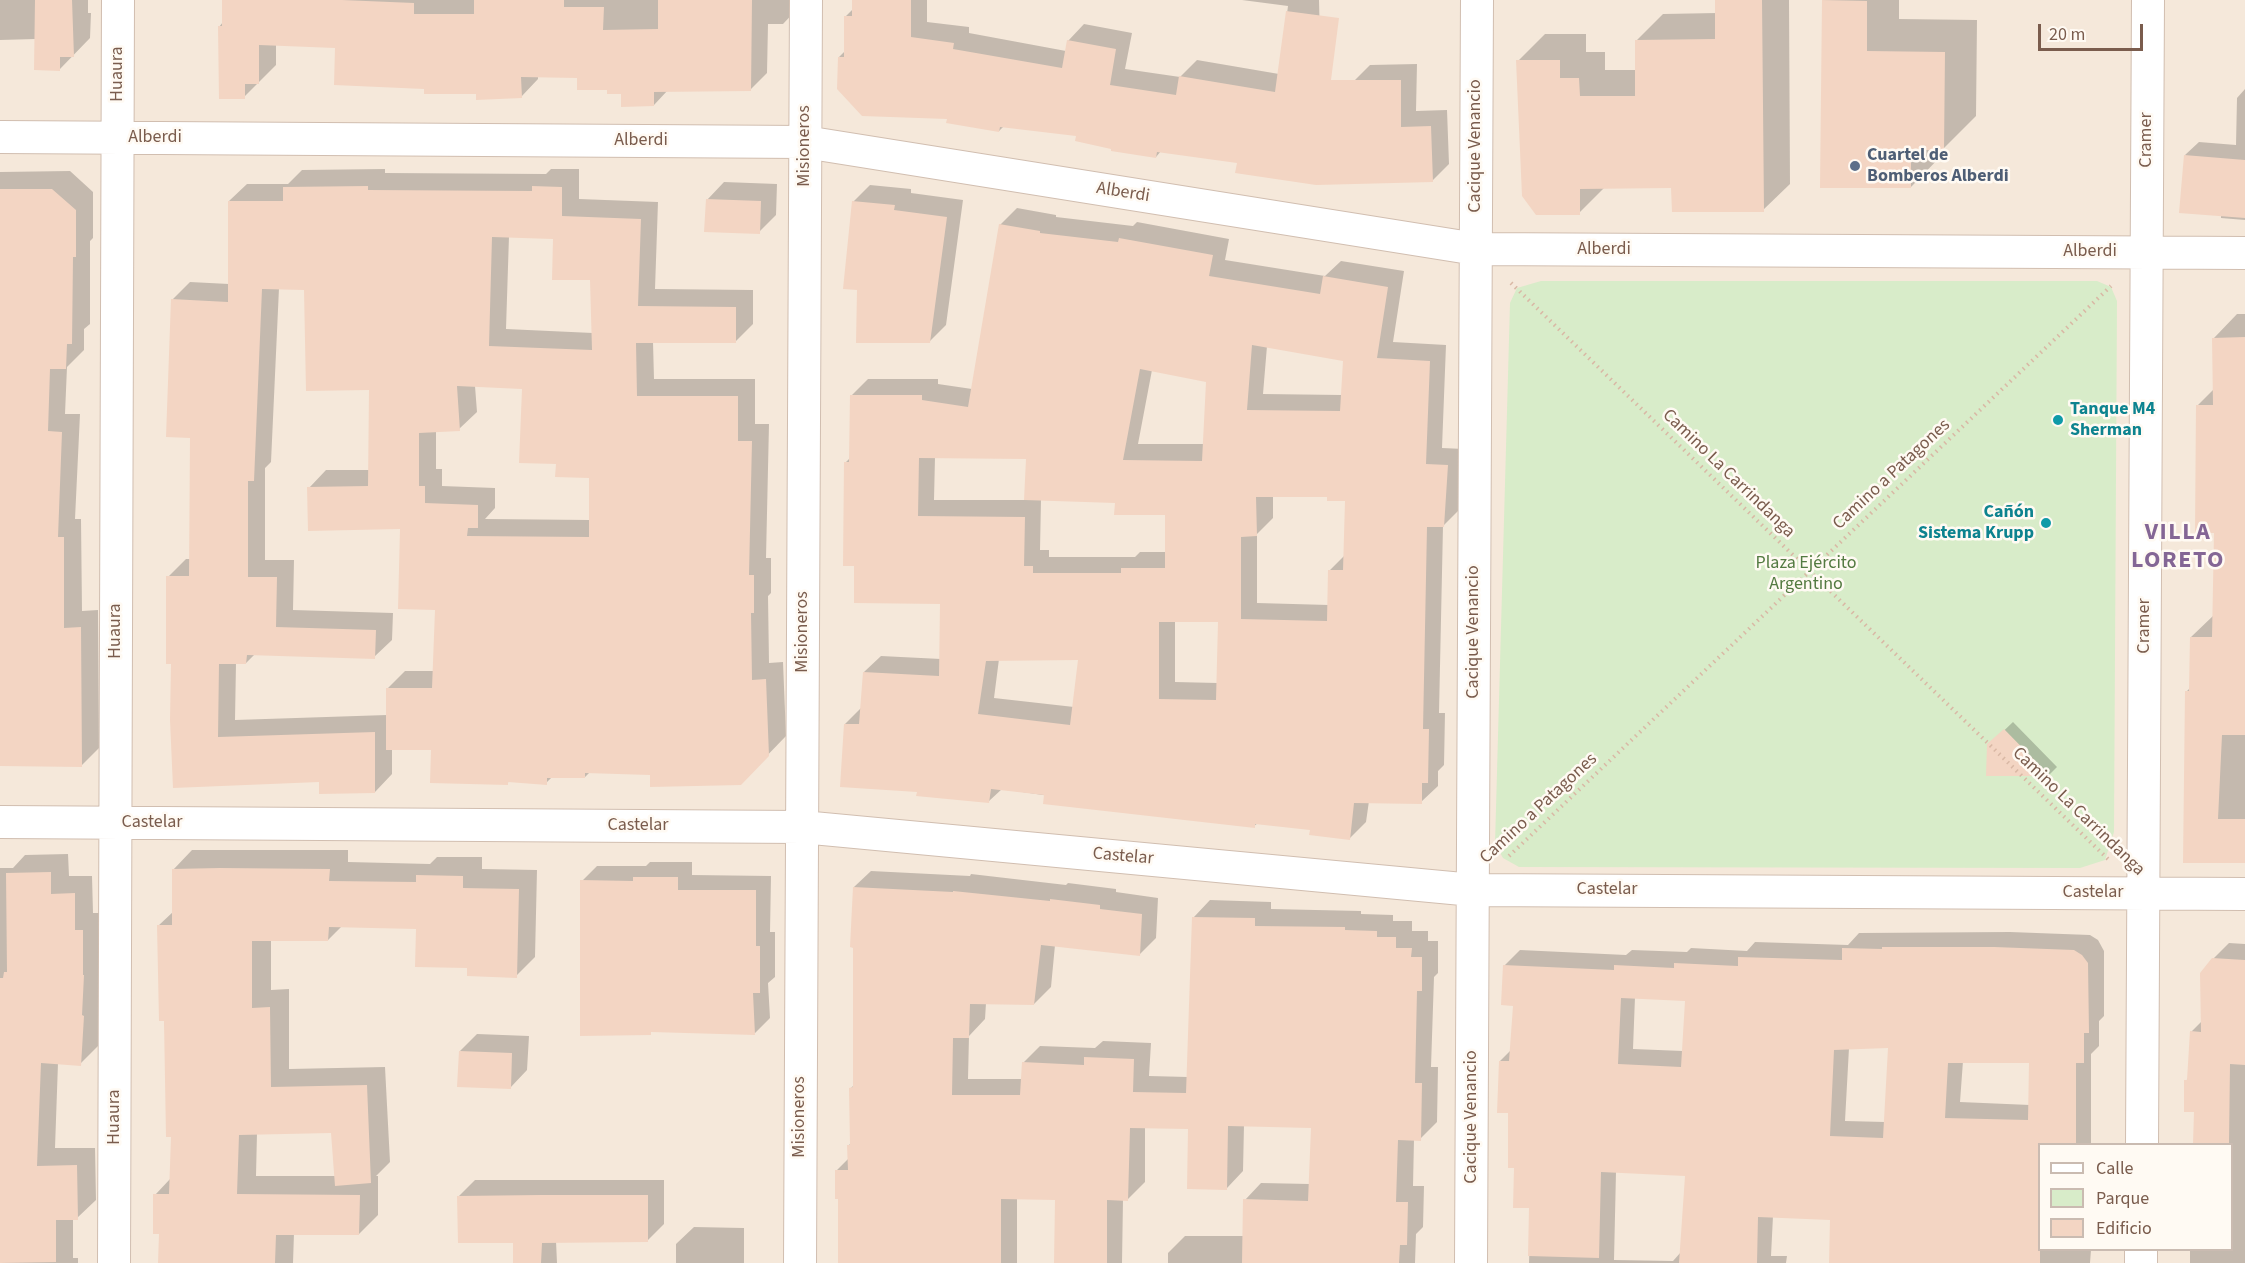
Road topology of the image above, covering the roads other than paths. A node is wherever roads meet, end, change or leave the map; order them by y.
1 (118, 0) edge
2 (806, 0) edge
3 (1477, 0) edge
4 (2148, 0) edge
5 (0, 137) edge
6 (118, 138) junction
7 (806, 142) junction
8 (1476, 249) junction
9 (2146, 252) junction
10 (2245, 253) edge
11 (0, 822) edge
12 (115, 823) junction
13 (802, 827) junction
14 (1473, 890) junction
15 (2143, 893) junction
16 (2245, 894) edge
17 (2142, 1143) edge
18 (114, 1263) edge
19 (800, 1263) edge
20 (1471, 1263) edge

1 - 6 street, Huaura
2 - 7 street, Misioneros
3 - 8 street, Cacique Venancio
4 - 9 street, Cramer
5 - 6 street, Alberdi
6 - 7 street, Alberdi
6 - 12 street, Huaura
7 - 8 street, Alberdi
7 - 13 street, Misioneros
8 - 9 street, Alberdi
8 - 14 street, Cacique Venancio
9 - 10 street, Alberdi
9 - 15 street, Cramer
11 - 12 street, Castelar
12 - 13 street, Castelar
12 - 18 street, Huaura
13 - 14 street, Castelar
13 - 19 street, Misioneros
14 - 15 street, Castelar
14 - 20 street, Cacique Venancio
15 - 16 street, Castelar
15 - 17 street, Cramer

